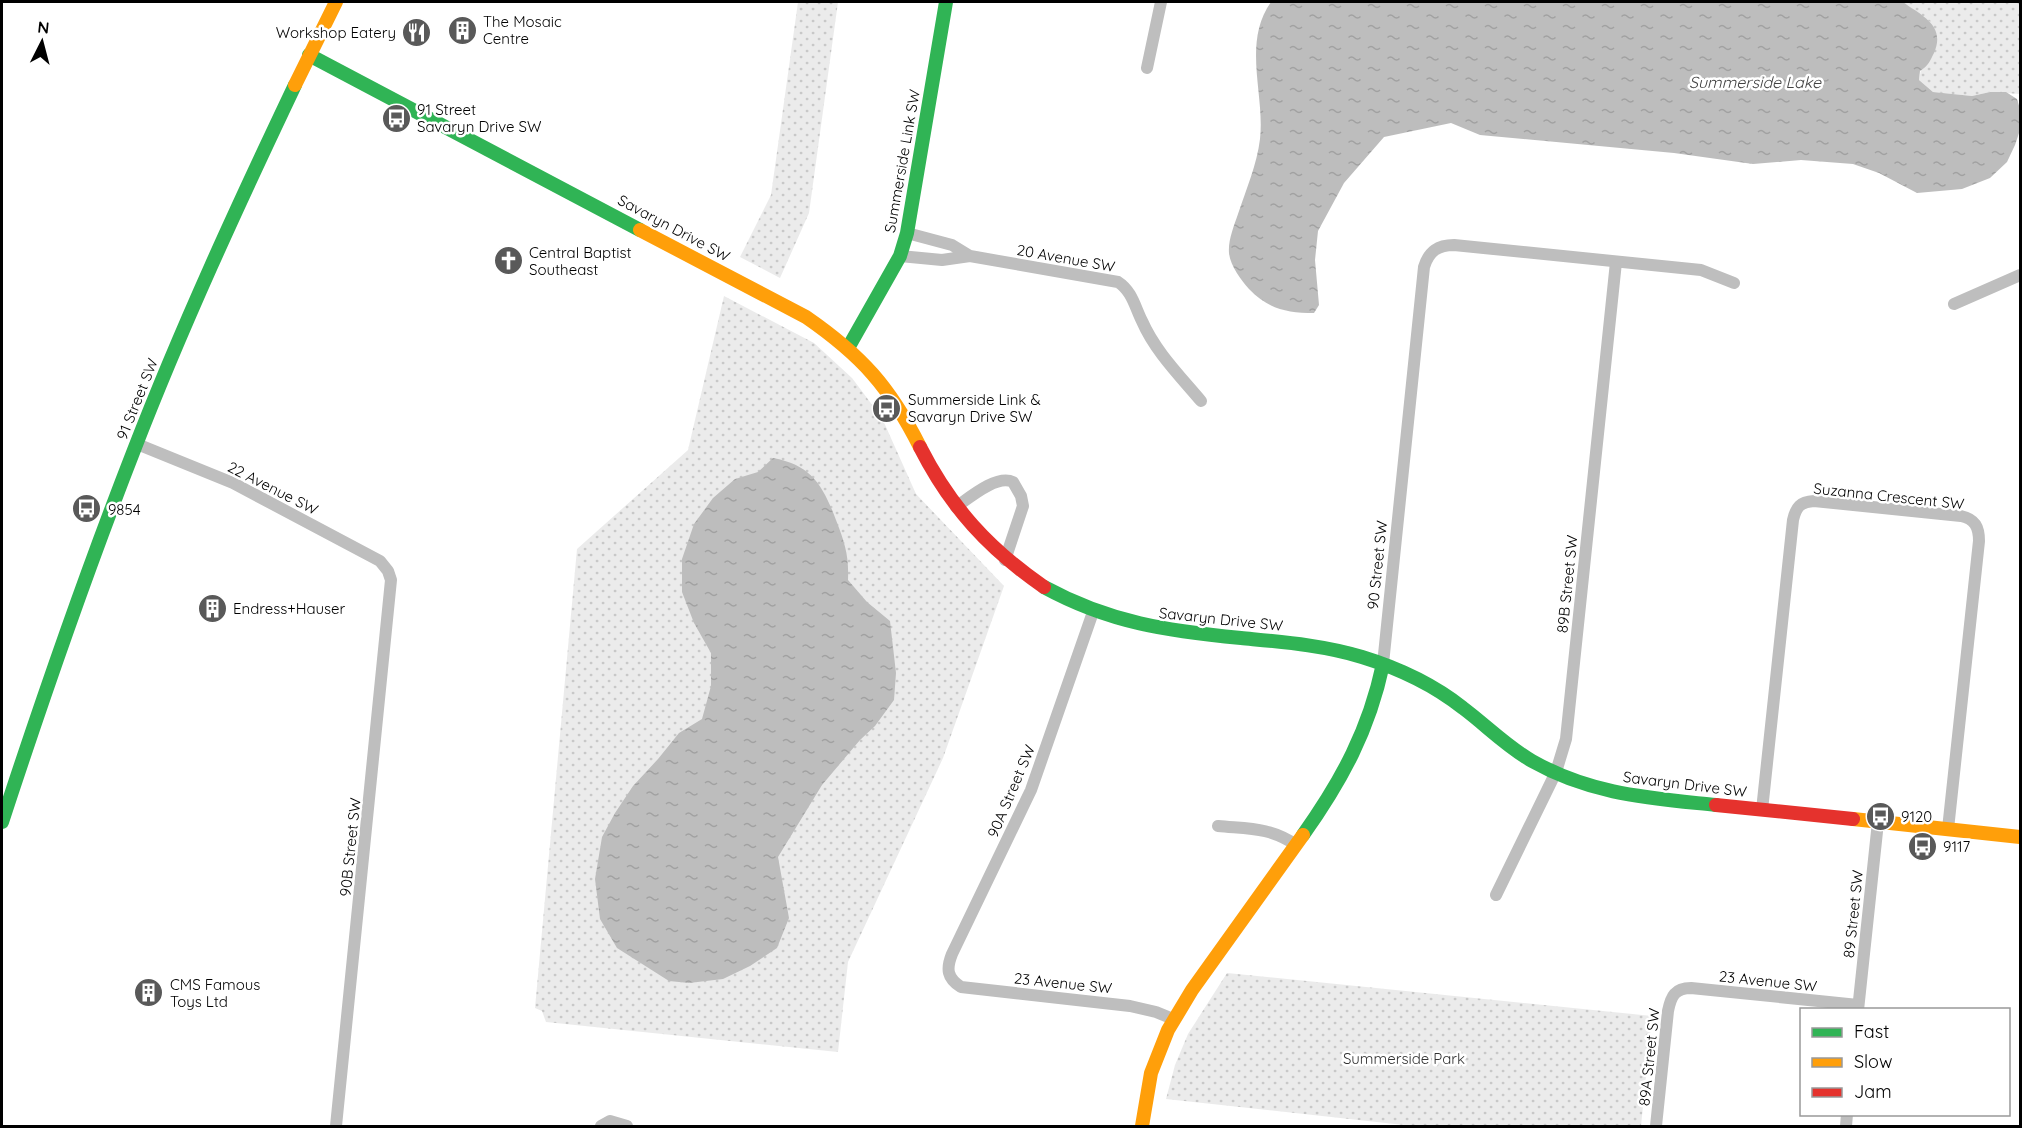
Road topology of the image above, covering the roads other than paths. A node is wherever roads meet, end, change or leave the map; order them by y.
1 (336, 2) edge
2 (946, 2) edge
3 (1161, 2) edge
4 (309, 55) junction
5 (1147, 68) dead end
6 (907, 233) junction
7 (900, 256) junction
8 (970, 256) junction
9 (1616, 262) junction
10 (2020, 275) edge
11 (1734, 283) dead end
12 (1954, 304) dead end
13 (848, 348) junction
14 (1201, 401) dead end
15 (137, 444) junction
16 (956, 507) junction
17 (1005, 560) junction
18 (388, 571) joint
19 (1093, 612) junction
20 (1383, 664) junction
21 (1556, 772) junction
22 (1762, 810) junction
23 (2, 822) edge
24 (1878, 822) junction
25 (1218, 826) dead end
26 (1948, 829) junction
27 (2020, 837) edge
28 (1296, 845) junction
29 (1496, 895) dead end
30 (951, 977) joint
31 (1675, 992) joint
32 (1858, 1007) edge
33 (1173, 1019) junction
34 (336, 1126) edge
35 (600, 1126) edge
36 (627, 1126) edge
37 (1142, 1126) edge
38 (1656, 1126) edge

1 - 4 street, 91 Street SW
2 - 6 street, Summerside Link SW
3 - 5 street
4 - 13 street, Savaryn Drive SW
4 - 15 street, 91 Street SW
6 - 7 street, Summerside Link SW
6 - 8 street, 20 Avenue SW
7 - 8 street, 20 Avenue SW
7 - 13 street, Summerside Link SW
8 - 14 street, 20 Avenue SW
9 - 11 street, 90 Street SW
9 - 20 street, 90 Street SW
9 - 21 street, 89B Street SW
10 - 12 street
13 - 16 street, Savaryn Drive SW
15 - 18 street, 22 Avenue SW
15 - 23 street, 91 Street SW
16 - 17 street, Savaryn Drive SW
16 - 17 street
17 - 19 street, Savaryn Drive SW
18 - 34 street, 90B Street SW
19 - 20 street, Savaryn Drive SW
19 - 30 street, 90A Street SW
20 - 21 street, Savaryn Drive SW
20 - 28 street, 90 Street SW
21 - 22 street, Savaryn Drive SW
21 - 29 street, 89B Street SW
22 - 24 street, Savaryn Drive SW
22 - 26 street, Suzanna Crescent SW
24 - 26 street, Savaryn Drive SW
24 - 32 street, 89 Street SW
25 - 28 street
26 - 27 street, Savaryn Drive SW
28 - 33 street, 90 Street SW
30 - 33 street, 23 Avenue SW
31 - 32 street, 23 Avenue SW
31 - 38 street, 89A Street SW
33 - 37 street, 90 Street SW
35 - 36 street

